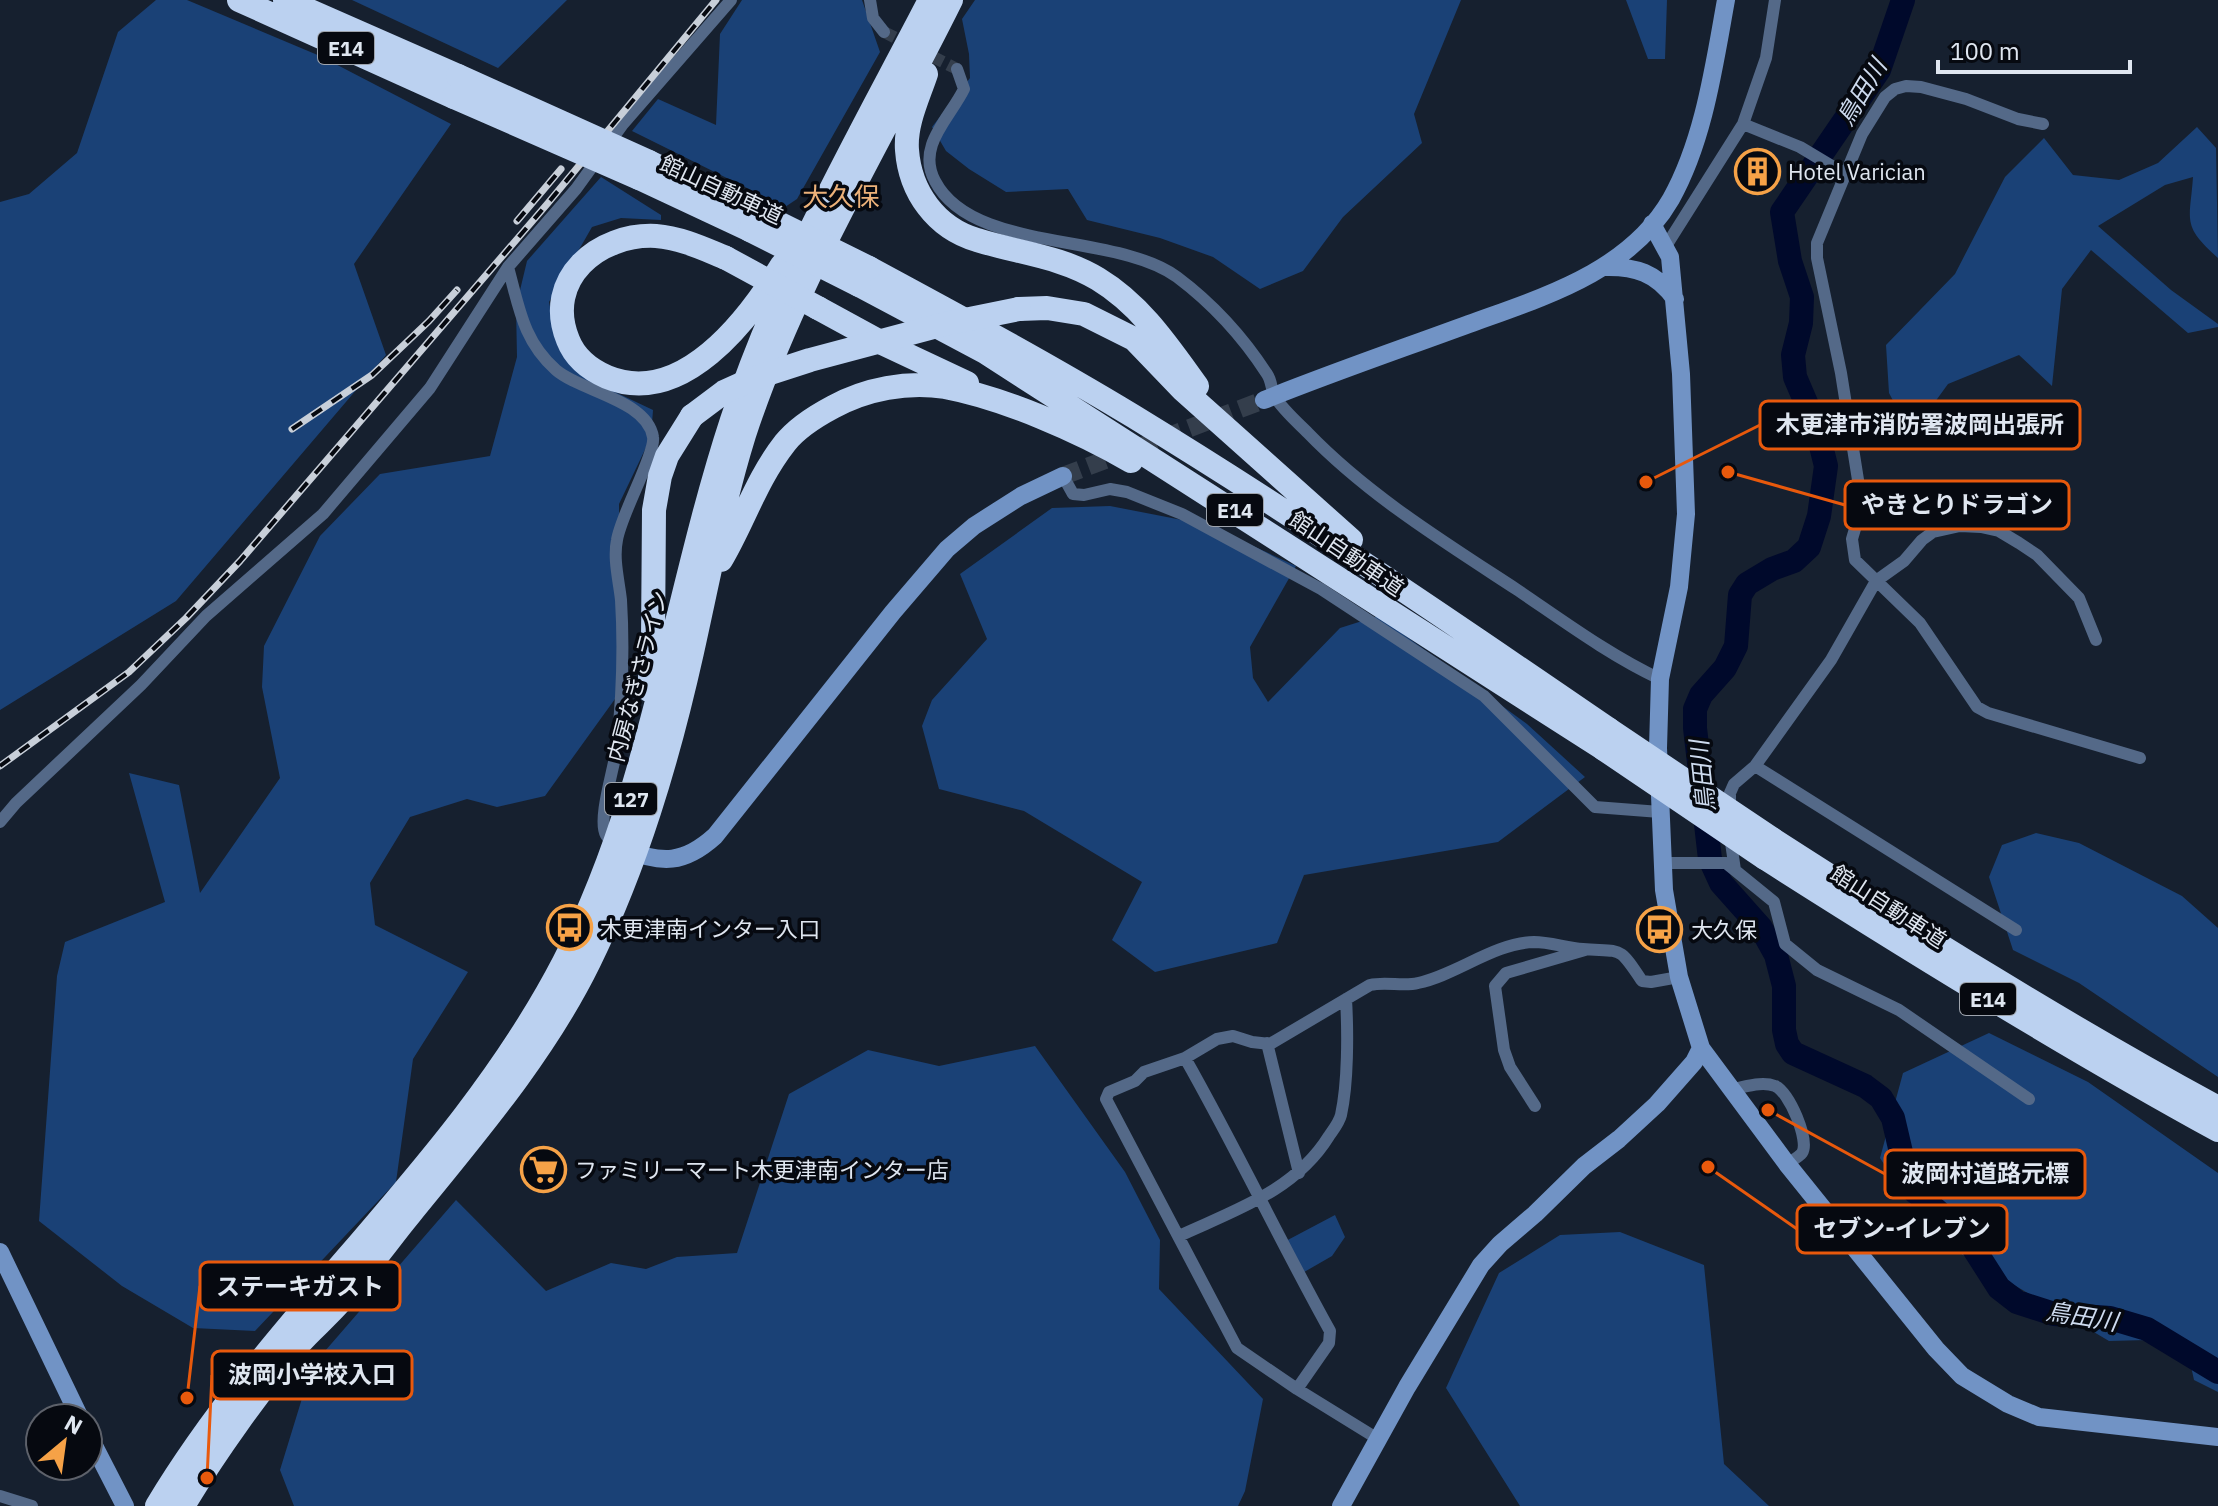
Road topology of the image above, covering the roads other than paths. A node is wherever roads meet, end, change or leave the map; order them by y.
1 (239, 0) edge
2 (285, 0) edge
3 (731, 0) edge
4 (870, 0) edge
5 (1726, 0) edge
6 (1775, 0) edge
7 (942, 5) edge
8 (884, 32) tunnel mouth
9 (957, 69) dead end
10 (456, 86) junction
11 (1743, 124) junction
12 (2043, 124) dead end
13 (1842, 172) junction
14 (836, 178) junction
15 (1652, 224) junction
16 (1666, 246) junction
17 (508, 267) junction
18 (1604, 267) junction
19 (864, 277) junction
20 (1675, 299) junction
21 (1269, 398) junction
22 (1052, 423) junction
23 (1267, 467) junction
24 (1063, 476) joint
25 (1319, 564) junction
26 (1876, 581) junction
27 (706, 585) junction
28 (2096, 640) dead end
29 (1660, 679) junction
30 (1584, 712) junction
31 (1606, 739) junction
32 (646, 745) junction
33 (2140, 758) dead end
34 (1755, 766) junction
35 (1660, 812) junction
36 (0, 822) edge
37 (1768, 848) junction
38 (625, 849) junction
39 (1662, 863) junction
40 (1735, 870) junction
41 (2016, 930) dead end
42 (1585, 949) junction
43 (1679, 977) junction
44 (1346, 999) junction
45 (1267, 1043) junction
46 (1701, 1048) junction
47 (1185, 1058) junction
48 (1732, 1089) junction
49 (2029, 1099) dead end
50 (1535, 1106) dead end
51 (2218, 1108) edge
52 (2218, 1130) edge
53 (1787, 1164) junction
54 (1299, 1173) junction
55 (1259, 1199) junction
56 (1179, 1236) junction
57 (0, 1252) edge
58 (1297, 1389) junction
59 (72, 1402) edge
60 (2218, 1437) edge
61 (1378, 1439) junction
62 (104, 1465) edge
63 (0, 1497) edge
64 (8, 1506) edge
65 (32, 1506) edge
66 (125, 1506) edge
67 (157, 1506) edge
68 (183, 1506) edge
69 (1341, 1506) edge

1 - 10 highway, 館山自動車道 / E14
2 - 10 highway, 館山自動車道 / E14
3 - 17 street
4 - 8 street
5 - 15 street
6 - 11 street
7 - 14 highway, 内房なぎさライン / 127
7 - 23 highway
7 - 27 highway, 内房なぎさライン / 127
9 - 21 street
10 - 19 highway, 館山自動車道 / E14, bridge
11 - 13 street
11 - 16 street
12 - 13 street
13 - 26 street
14 - 22 highway, bridge
14 - 32 highway, 内房なぎさライン / 127
15 - 16 street
15 - 18 street
16 - 20 street
17 - 36 street
17 - 38 street
18 - 20 street
18 - 21 street
19 - 25 highway, 館山自動車道 / E14
19 - 30 highway, 館山自動車道 / E14
20 - 29 street
21 - 29 street
22 - 25 highway
22 - 27 highway
23 - 30 highway
23 - 32 highway, bridge
24 - 35 street
24 - 38 street
25 - 31 highway, 館山自動車道 / E14
26 - 28 street
26 - 33 street
26 - 34 street
27 - 38 highway, 内房なぎさライン / 127
29 - 35 street
30 - 31 highway, 館山自動車道 / E14
31 - 37 highway, 館山自動車道 / E14, bridge
32 - 38 highway, 内房なぎさライン / 127
34 - 40 street
34 - 41 street
35 - 39 street
37 - 51 highway, 館山自動車道 / E14
37 - 52 highway, 館山自動車道 / E14
38 - 67 highway, 内房なぎさライン / 127
38 - 68 highway, 内房なぎさライン / 127
39 - 40 street
39 - 43 street
40 - 49 street
42 - 43 street
42 - 44 street
42 - 50 street
43 - 46 street
44 - 45 street
44 - 54 street
45 - 47 street
45 - 54 street
46 - 48 street
46 - 61 street
47 - 55 street
47 - 56 street
48 - 53 street
48 - 53 street
53 - 60 street
54 - 55 street
55 - 56 street
55 - 58 street
56 - 58 street
57 - 59 street
58 - 61 street
61 - 69 street
62 - 66 street
63 - 64 street
63 - 65 street

